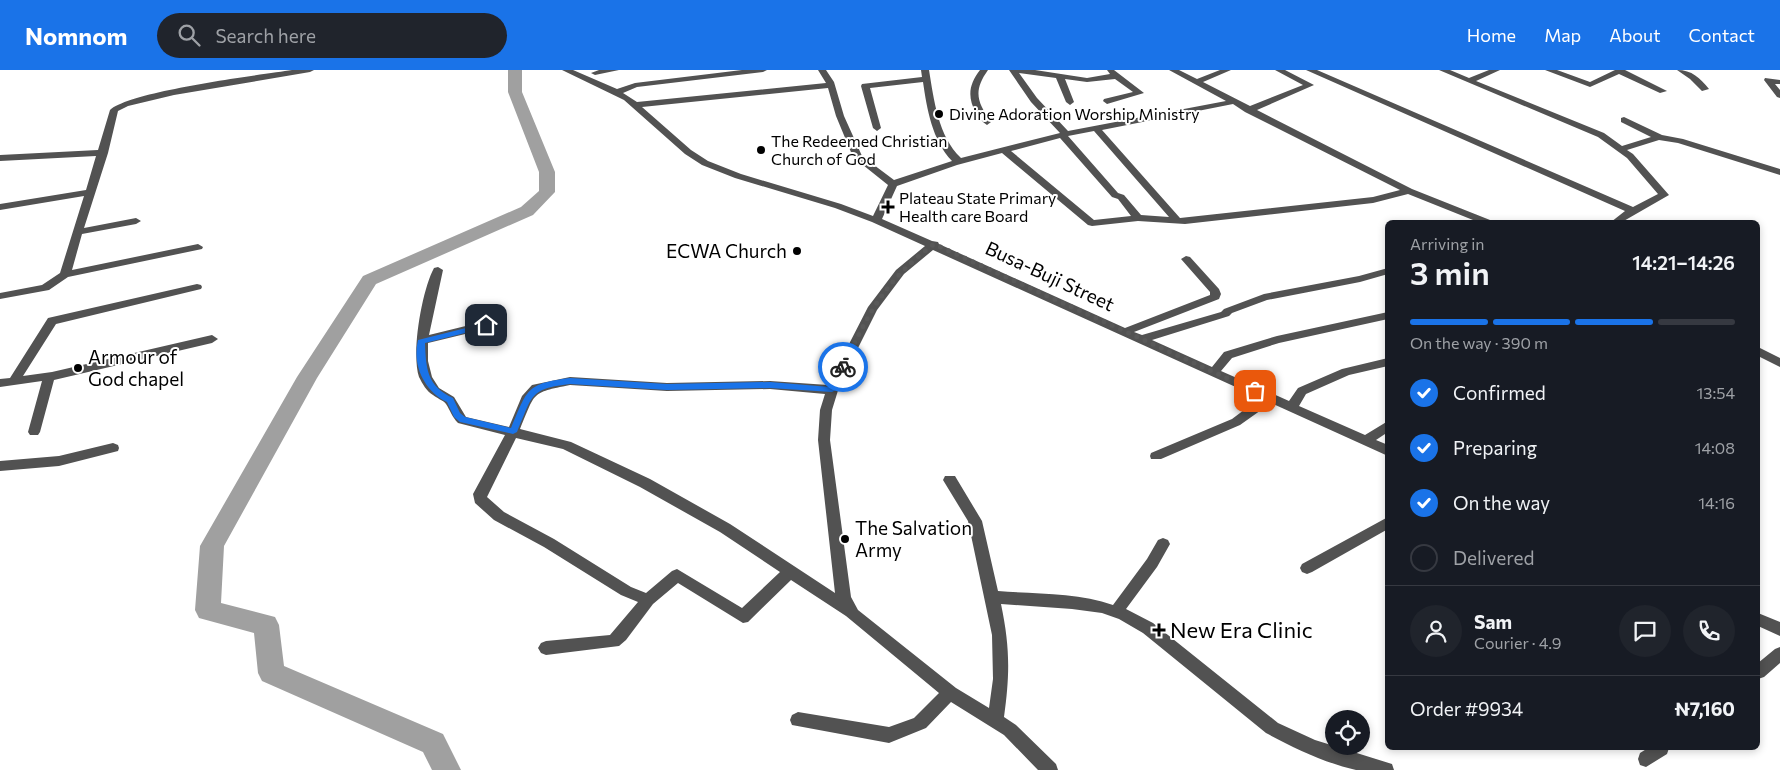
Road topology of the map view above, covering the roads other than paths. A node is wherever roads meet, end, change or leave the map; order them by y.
1 (310, 70) edge
2 (566, 70) edge
3 (615, 70) edge
4 (763, 70) edge
5 (822, 70) edge
6 (984, 70) edge
7 (1013, 70) edge
8 (1018, 70) edge
9 (1173, 70) edge
10 (1227, 70) edge
11 (1279, 70) edge
12 (1310, 70) edge
13 (1443, 70) edge
14 (1496, 70) edge
15 (1550, 70) edge
16 (1680, 70) edge
17 (594, 71) edge
18 (1620, 71) edge
19 (1113, 73) edge
20 (926, 75) edge
21 (1060, 77) junction
22 (1468, 81) junction
23 (1196, 82) junction
24 (1780, 82) edge
25 (602, 85) junction
26 (831, 85) junction
27 (1705, 89) dead end
28 (1663, 90) dead end
29 (618, 92) junction
30 (1780, 95) edge
31 (1107, 101) dead end
32 (1070, 102) dead end
33 (1232, 102) junction
34 (635, 105) junction
35 (1248, 110) junction
36 (1624, 120) dead end
37 (987, 122) dead end
38 (877, 128) dead end
39 (1096, 128) junction
40 (1064, 134) junction
41 (1659, 137) junction
42 (1620, 149) junction
43 (1004, 150) junction
44 (103, 153) junction
45 (0, 158) edge
46 (959, 162) junction
47 (1780, 172) edge
48 (893, 184) junction
49 (1409, 191) junction
50 (89, 192) junction
51 (0, 207) edge
52 (1633, 211) junction
53 (1138, 218) junction
54 (876, 220) junction
55 (1177, 220) junction
56 (1481, 220) edge
57 (1619, 220) edge
58 (136, 221) dead end
59 (76, 232) junction
60 (934, 244) junction
61 (198, 247) dead end
62 (1186, 259) dead end
63 (438, 270) dead end
64 (1385, 272) edge
65 (65, 275) junction
66 (197, 287) dead end
67 (0, 296) edge
68 (1385, 316) edge
69 (486, 325) dead end
70 (1124, 332) junction
71 (212, 338) dead end
72 (1140, 340) junction
73 (421, 341) junction
74 (1760, 352) edge
75 (1385, 363) edge
76 (1780, 363) edge
77 (1213, 372) junction
78 (49, 376) junction
79 (14, 382) junction
80 (0, 383) edge
81 (832, 390) junction
82 (1269, 398) junction
83 (1291, 408) junction
84 (1385, 427) edge
85 (34, 432) dead end
86 (513, 432) junction
87 (1366, 442) junction
88 (113, 448) dead end
89 (1385, 450) edge
90 (1156, 456) dead end
91 (0, 466) edge
92 (950, 480) dead end
93 (1385, 524) edge
94 (1164, 544) dead end
95 (1307, 568) dead end
96 (790, 572) junction
97 (992, 598) junction
98 (648, 600) junction
99 (1116, 612) junction
100 (853, 614) junction
101 (1760, 620) edge
102 (1780, 629) edge
103 (546, 648) dead end
104 (1780, 654) edge
105 (1760, 670) edge
106 (950, 693) junction
107 (798, 720) dead end
108 (995, 720) junction
109 (1658, 750) edge
110 (1646, 759) dead end
111 (1050, 770) edge
112 (1386, 770) edge

1 - 44 street
2 - 25 street, Busa-Buji Street
3 - 17 street
4 - 29 street
5 - 26 street
6 - 37 street
7 - 40 street
8 - 21 street
9 - 23 street
10 - 23 street
11 - 35 street
12 - 52 street
13 - 22 street
14 - 22 street
15 - 18 street
16 - 27 street
17 - 25 street
18 - 28 street
19 - 21 street
19 - 31 street
20 - 38 street
20 - 46 street
21 - 32 street
22 - 42 street
23 - 33 street
24 - 30 street
25 - 29 street, Busa-Buji Street
26 - 34 street
26 - 48 street
29 - 34 street, Busa-Buji Street
33 - 35 street
33 - 39 street
34 - 54 street, Busa-Buji Street
35 - 49 street
36 - 41 street
39 - 40 street
39 - 55 street
40 - 43 street
40 - 53 street
41 - 42 street
41 - 47 street
42 - 52 street
43 - 46 street
43 - 53 street
44 - 45 street
44 - 50 street
46 - 48 street
48 - 54 street
49 - 55 street
49 - 56 street
50 - 51 street
50 - 59 street
52 - 57 street
53 - 55 street
54 - 60 street, Busa-Buji Street
58 - 59 street
59 - 65 street
60 - 70 street, Busa-Buji Street
60 - 81 street
61 - 65 street
62 - 70 street
63 - 73 street
64 - 72 street
65 - 67 street
66 - 79 street
68 - 77 street
69 - 73 street
70 - 72 street, Busa-Buji Street
71 - 78 street
72 - 77 street, Busa-Buji Street
73 - 86 street
74 - 76 street
75 - 83 street
77 - 82 street, Busa-Buji Street
78 - 79 street
78 - 85 street
79 - 80 street
81 - 86 street
81 - 100 street
82 - 83 street, Busa-Buji Street
82 - 90 street
83 - 87 street, Busa-Buji Street
84 - 87 street
86 - 96 street
86 - 98 street
87 - 89 street, Busa-Buji Street
88 - 91 street
92 - 97 street
93 - 95 street
94 - 99 street
96 - 98 street
96 - 100 street
97 - 99 street
97 - 108 street
98 - 103 street
99 - 112 street
100 - 106 street
101 - 102 street
104 - 105 street
106 - 107 street
106 - 108 street
108 - 111 street
109 - 110 street

